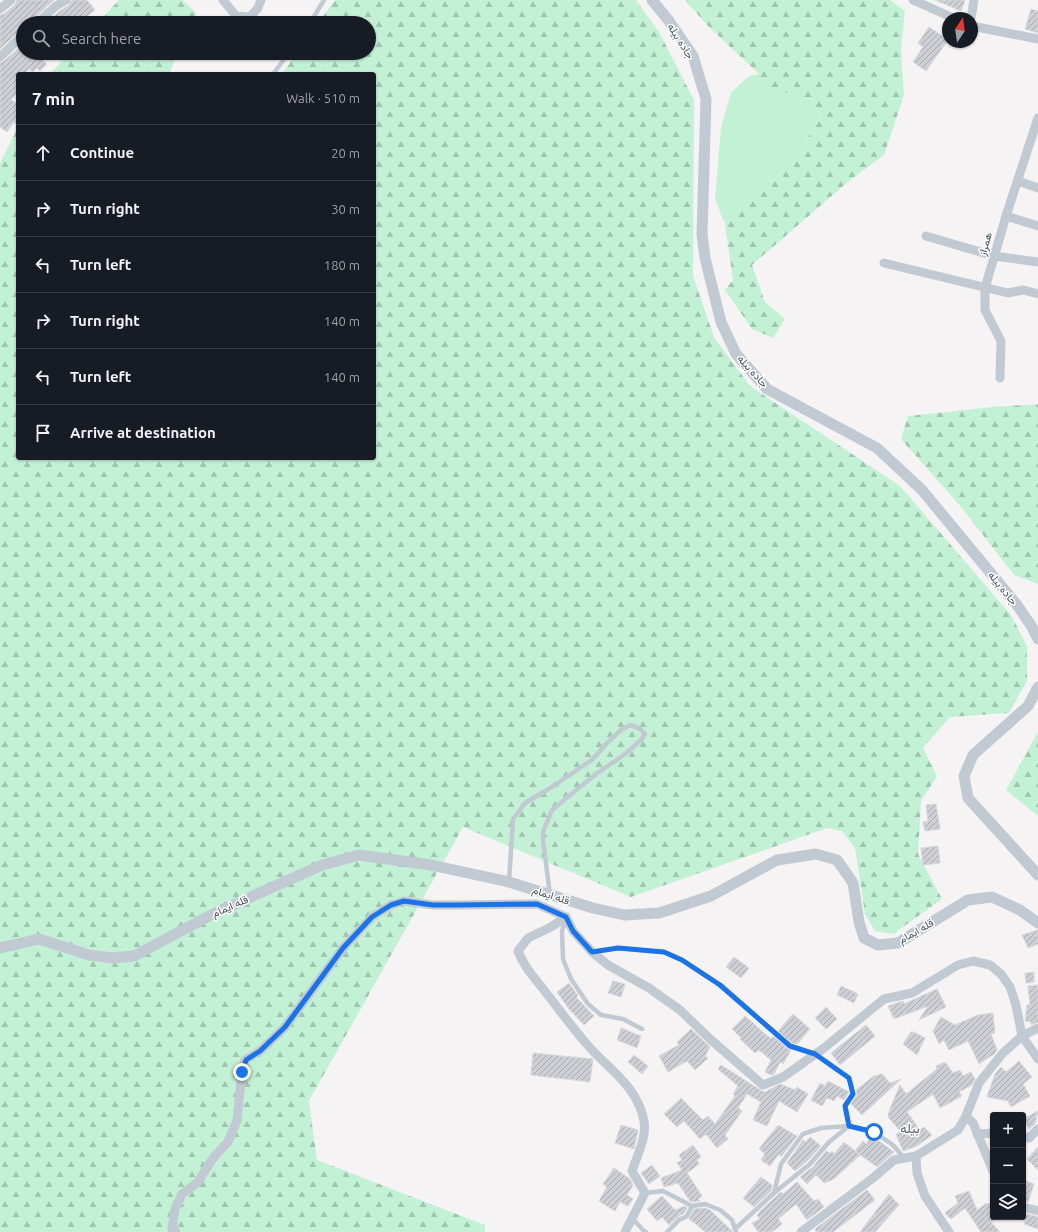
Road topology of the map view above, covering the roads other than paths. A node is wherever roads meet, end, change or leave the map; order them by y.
1 (11, 0) edge
2 (66, 0) edge
3 (223, 0) edge
4 (261, 0) edge
5 (324, 0) edge
6 (652, 0) edge
7 (913, 0) edge
8 (974, 0) edge
9 (0, 9) edge
10 (972, 12) edge
11 (942, 13) edge
12 (45, 16) edge
13 (236, 16) edge
14 (251, 16) edge
15 (314, 16) edge
16 (978, 27) edge
17 (1038, 39) edge
18 (16, 42) edge
19 (0, 57) edge
20 (284, 60) edge
21 (275, 72) edge
22 (1038, 121) edge
23 (1018, 181) junction
24 (1038, 188) edge
25 (1006, 216) junction
26 (1038, 226) edge
27 (926, 236) dead end
28 (994, 256) junction
29 (1038, 262) edge
30 (884, 263) dead end
31 (985, 288) junction
32 (1038, 294) edge
33 (1000, 378) dead end
34 (1038, 639) edge
35 (1038, 687) edge
36 (1038, 875) edge
37 (509, 882) junction
38 (550, 895) junction
39 (566, 917) junction
40 (1038, 923) edge
41 (0, 948) edge
42 (592, 952) junction
43 (1038, 1028) edge
44 (642, 1029) dead end
45 (1022, 1036) junction
46 (815, 1054) junction
47 (1038, 1059) edge
48 (966, 1116) junction
49 (849, 1126) junction
50 (1038, 1129) edge
51 (990, 1133) edge
52 (977, 1134) junction
53 (1026, 1138) edge
54 (916, 1156) junction
55 (904, 1158) junction
56 (990, 1164) edge
57 (645, 1193) junction
58 (774, 1193) junction
59 (692, 1206) junction
60 (1026, 1208) edge
61 (1038, 1211) edge
62 (632, 1218) junction
63 (735, 1230) edge
64 (176, 1232) edge
65 (625, 1232) edge
66 (646, 1232) edge
67 (668, 1232) edge
68 (801, 1232) edge
69 (949, 1232) edge

1 - 9 street
2 - 12 street
3 - 13 street
4 - 14 street
5 - 15 lane
6 - 34 street, جاده بیله
7 - 11 street
8 - 10 street
16 - 17 street
18 - 19 street
20 - 21 lane
22 - 23 street, همراز
23 - 24 street
23 - 25 street, همراز
25 - 26 street
25 - 28 street, همراز
27 - 28 street
28 - 29 street
28 - 31 street, همراز
30 - 31 street
31 - 32 street
31 - 33 street, همراز
35 - 36 street
37 - 38 street, قله ایمام
37 - 38 lane
37 - 41 street, قله ایمام
38 - 40 street, قله ایمام
39 - 42 street
39 - 44 lane
39 - 57 street
39 - 64 street
42 - 46 lane
42 - 46 street
43 - 45 street
45 - 46 street
45 - 47 street
45 - 48 street
46 - 49 lane
48 - 52 street
48 - 54 street
49 - 55 lane
49 - 58 lane
49 - 58 lane
50 - 53 street
51 - 52 street
52 - 56 street
54 - 55 street
54 - 69 street
55 - 68 street
57 - 59 lane
57 - 62 street
58 - 63 lane
59 - 63 lane
59 - 67 lane
60 - 61 street
62 - 65 street
62 - 66 lane

